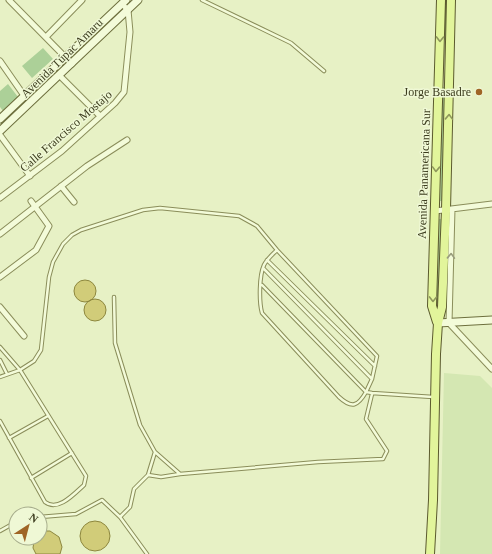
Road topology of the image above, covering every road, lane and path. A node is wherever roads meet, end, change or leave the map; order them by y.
1 (10, 0) edge
2 (82, 0) edge
3 (202, 0) edge
4 (441, 0) edge
5 (451, 0) edge
6 (136, 1) edge
7 (124, 2) edge
8 (128, 10) junction
9 (46, 37) junction
10 (66, 58) junction
11 (0, 61) edge
12 (72, 64) junction
13 (324, 70) dead end
14 (60, 76) junction
15 (25, 97) junction
16 (100, 116) junction
17 (1, 117) edge
18 (8, 124) junction
19 (0, 131) edge
20 (0, 135) edge
21 (127, 140) dead end
22 (30, 176) junction
23 (61, 186) junction
24 (0, 198) edge
25 (30, 201) dead end
26 (74, 202) dead end
27 (492, 204) edge
28 (35, 208) junction
29 (435, 210) junction
30 (449, 210) junction
31 (0, 234) edge
32 (277, 250) junction
33 (267, 260) junction
34 (263, 268) junction
35 (0, 277) edge
36 (262, 285) junction
37 (114, 297) dead end
38 (0, 307) edge
39 (492, 320) edge
40 (438, 323) junction
41 (449, 323) junction
42 (24, 336) dead end
43 (0, 347) edge
44 (0, 360) edge
45 (375, 366) junction
46 (492, 369) edge
47 (20, 370) junction
48 (7, 374) junction
49 (0, 376) edge
50 (372, 379) junction
51 (366, 392) junction
52 (372, 393) junction
53 (434, 397) junction
54 (48, 416) junction
55 (0, 421) edge
56 (9, 438) junction
57 (155, 452) junction
58 (72, 453) junction
59 (180, 474) junction
60 (148, 475) junction
61 (30, 478) junction
62 (48, 516) edge
63 (120, 517) junction
64 (147, 554) edge
65 (430, 554) edge

1 - 9 street
2 - 9 street
3 - 13 lane
4 -> 29 main road, Avenida Panamericana Sur
30 -> 5 main road, Avenida Panamericana Sur
6 - 8 street, Avenida Túpac Amaru
7 - 8 street
7 - 10 street, Avenida Túpac Amaru
8 - 12 street, Avenida Túpac Amaru
8 - 16 street, Calle Francisco Mostajo
9 - 10 street
10 - 12 street
10 - 15 street, Avenida Túpac Amaru
11 - 15 street
12 - 14 street, Avenida Túpac Amaru
14 - 16 street
14 - 18 street, Avenida Túpac Amaru
15 - 17 street, Avenida Túpac Amaru
16 - 22 street, Calle Francisco Mostajo
17 - 18 street
18 - 19 street, Avenida Túpac Amaru
20 - 22 street
21 - 23 street
22 - 24 street, Calle Francisco Mostajo
23 - 26 street
23 - 28 street
25 - 28 street
27 - 30 street
28 - 31 street
28 - 35 street
29 - 30 street
29 -> 40 main road, Avenida Panamericana Sur
30 - 40 main road, Avenida Panamericana Sur
41 -> 30 street, Avenida Panamericana Sur
32 - 33 lane
32 - 45 lane
32 - 47 lane
33 - 34 lane
33 - 45 lane
34 - 36 lane
34 - 50 lane
36 - 51 lane
36 - 51 lane
37 - 57 lane
38 - 42 street
39 - 41 street
40 - 41 street
40 - 53 main road, Avenida Panamericana Sur
41 - 46 street
43 - 47 lane
44 - 48 lane
45 - 50 lane
47 - 48 lane
47 - 54 lane
48 - 49 lane
50 - 51 lane
51 - 52 lane
52 - 53 lane
52 - 59 lane
53 - 65 main road, Avenida Panamericana Sur
54 - 56 lane
54 - 58 lane
55 - 56 lane
56 - 61 lane
57 - 59 lane
57 - 60 lane
58 - 61 lane
58 - 61 lane
59 - 60 lane
60 - 63 lane
62 - 63 lane
63 - 64 lane

